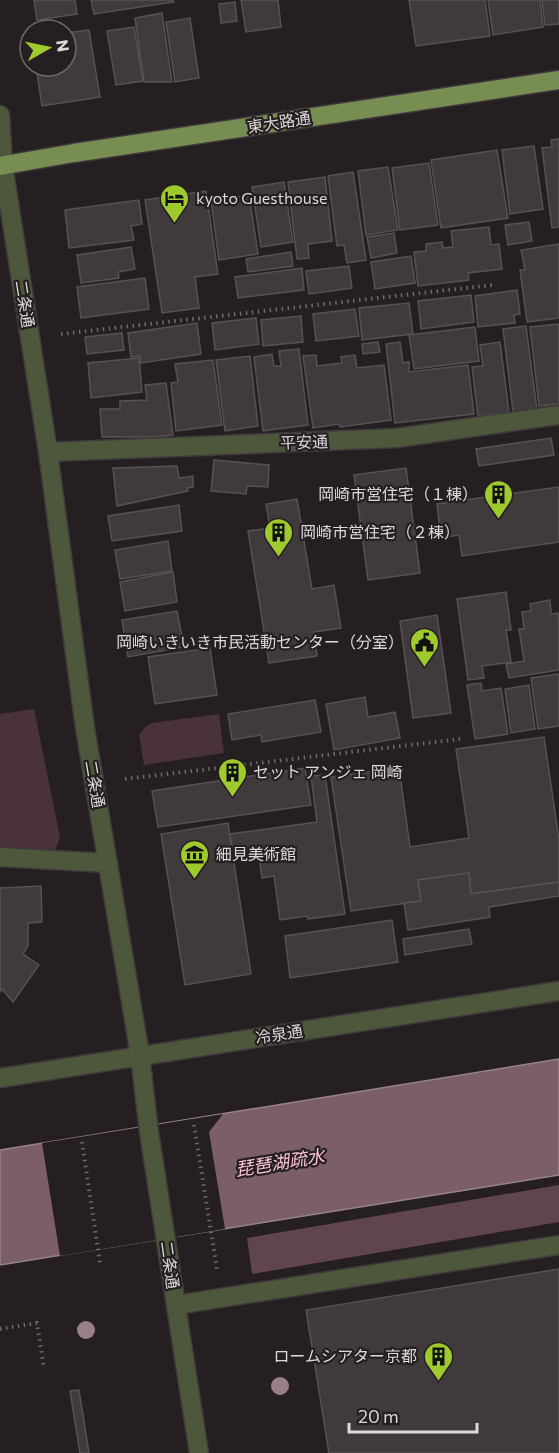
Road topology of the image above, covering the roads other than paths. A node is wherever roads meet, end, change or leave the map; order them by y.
1 (559, 80) edge
2 (0, 115) edge
3 (1, 166) edge
4 (559, 415) edge
5 (48, 452) junction
6 (0, 857) edge
7 (108, 862) junction
8 (559, 991) edge
9 (140, 1056) junction
10 (0, 1078) edge
11 (559, 1245) edge
12 (176, 1305) junction
13 (199, 1453) edge

1 - 3 main road, 東大路通
2 - 3 street, 二条通
3 - 5 street, 二条通
4 - 5 street, 平安通
5 - 7 street, 二条通
6 - 7 street
7 - 9 street, 二条通
8 - 9 street, 冷泉通
9 - 10 street, 冷泉通
9 - 12 street, 二条通
11 - 12 street
12 - 13 street, 二条通

